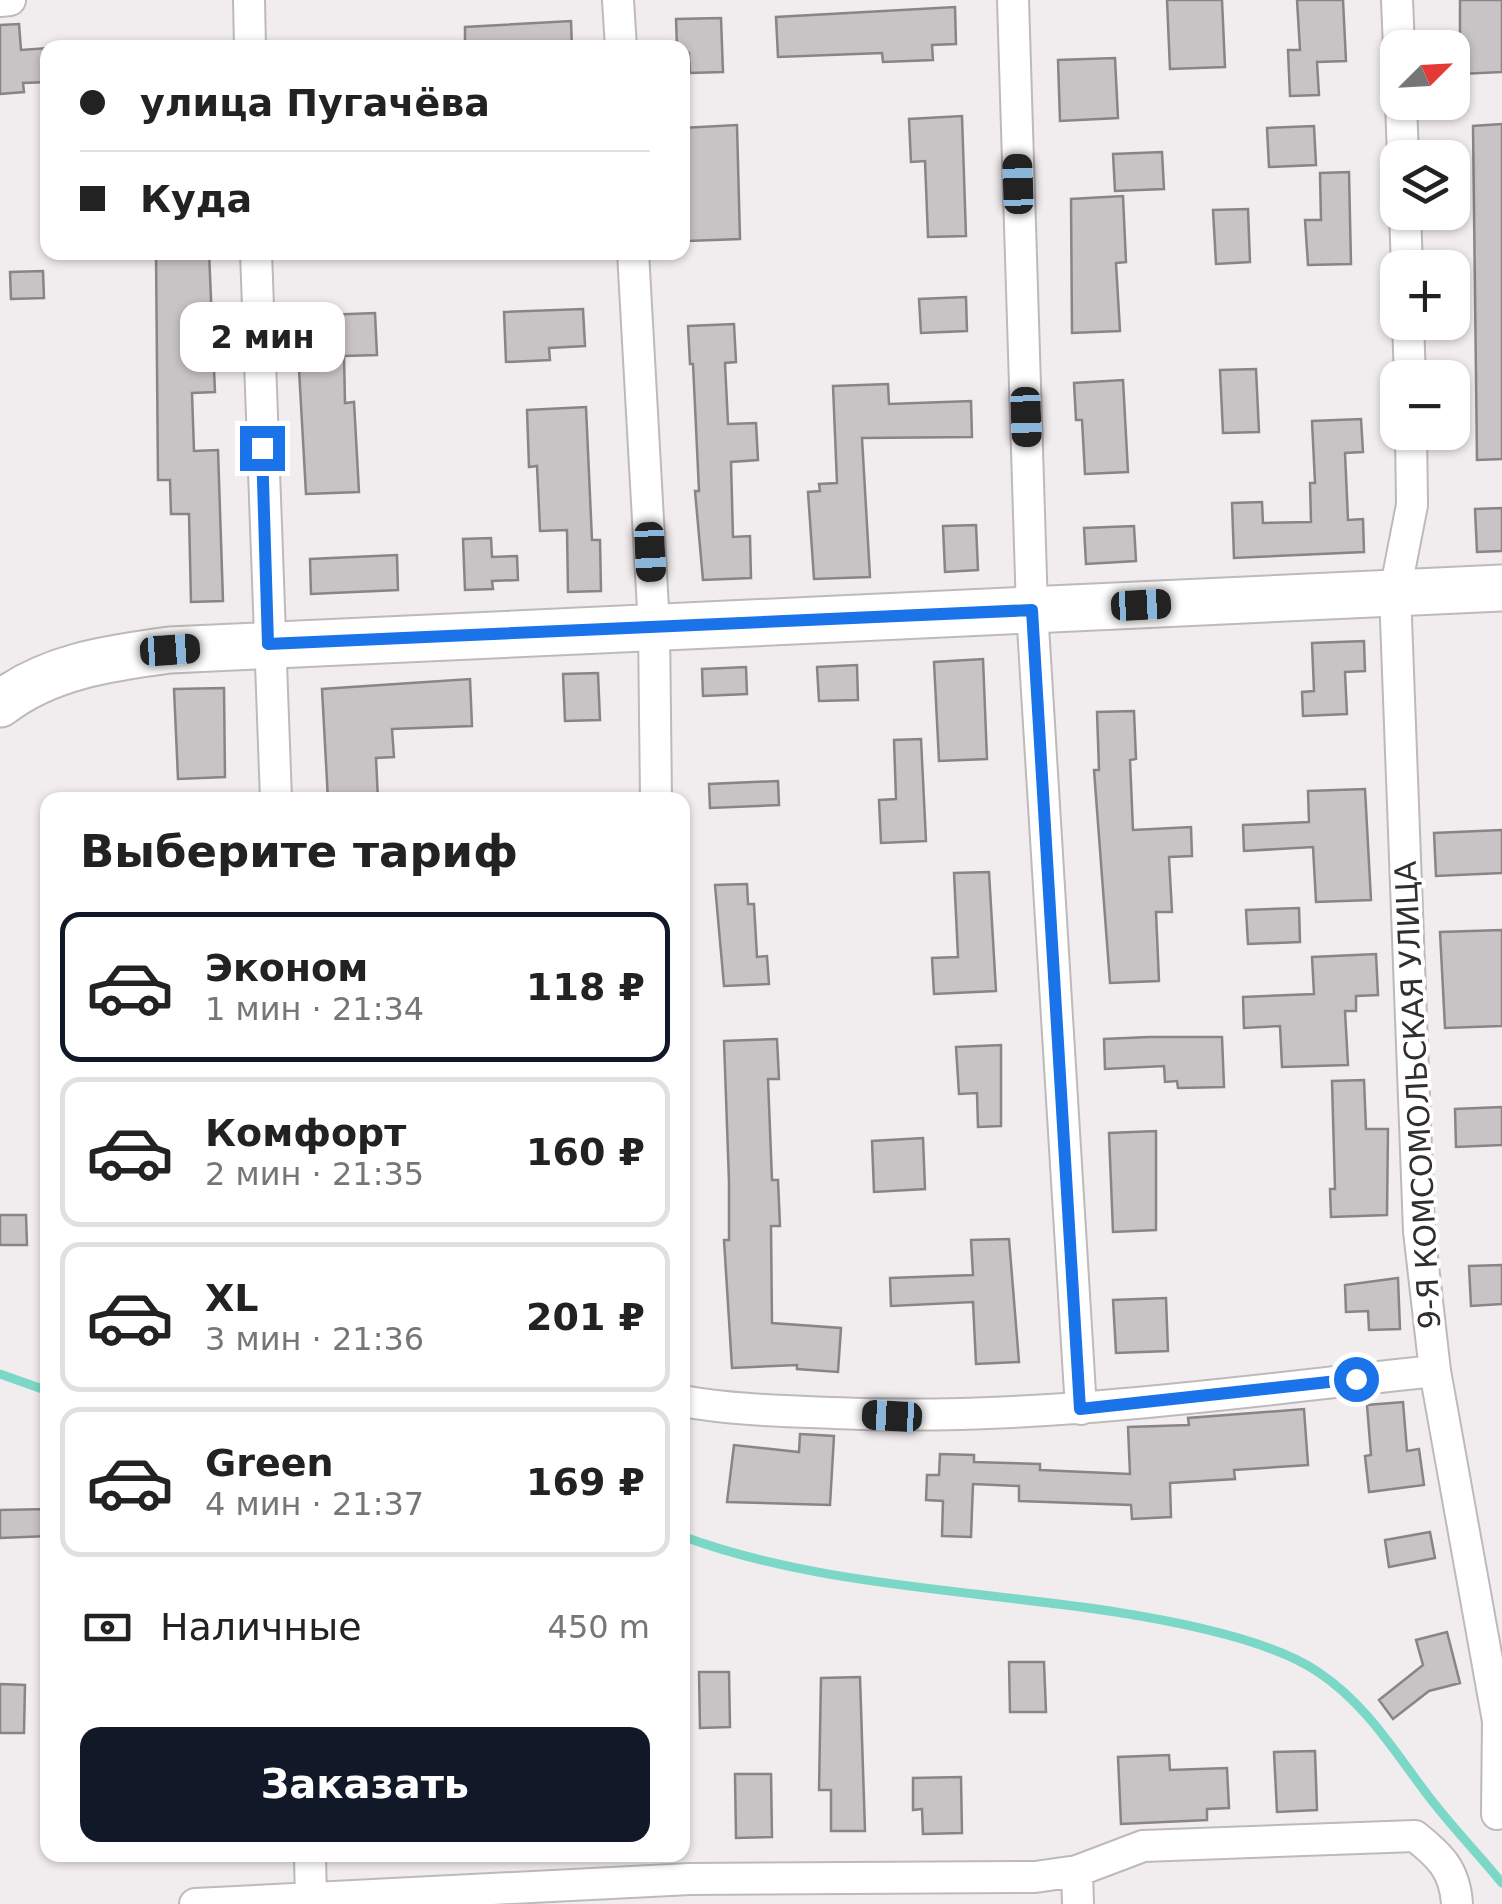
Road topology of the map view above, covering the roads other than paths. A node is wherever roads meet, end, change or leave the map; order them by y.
1 (10, 0) edge
2 (249, 0) edge
3 (618, 0) edge
4 (1013, 0) edge
5 (1397, 0) edge
6 (0, 1) edge
7 (1398, 30) edge
8 (250, 40) edge
9 (620, 40) edge
10 (256, 260) edge
11 (632, 260) edge
12 (1411, 450) edge
13 (1502, 588) edge
14 (1395, 592) junction
15 (1032, 610) junction
16 (654, 627) junction
17 (268, 644) junction
18 (3, 693) edge
19 (276, 792) edge
20 (656, 792) edge
21 (1435, 1371) junction
22 (690, 1402) edge
23 (1080, 1409) junction
24 (1497, 1814) dead end
25 (310, 1862) edge
26 (1077, 1871) junction
27 (311, 1902) edge
28 (195, 1904) edge
29 (1078, 1904) edge
30 (1457, 1904) edge

1 - 6 street
2 - 8 street
3 - 9 street
4 - 15 street
5 - 7 street
10 - 17 street
11 - 16 street
12 - 14 street, 9-Я КОМСОМОЛЬСКАЯ УЛИЦА
13 - 14 main road
14 - 15 main road
14 - 21 street, 9-Я КОМСОМОЛЬСКАЯ УЛИЦА
15 - 16 main road
15 - 23 street
16 - 17 main road
16 - 20 street
17 - 18 main road
17 - 19 street
21 - 23 street
21 - 24 street, 9-Я КОМСОМОЛЬСКАЯ УЛИЦА
22 - 23 street
25 - 27 street
26 - 27 street
26 - 29 street
26 - 30 street
27 - 28 street

